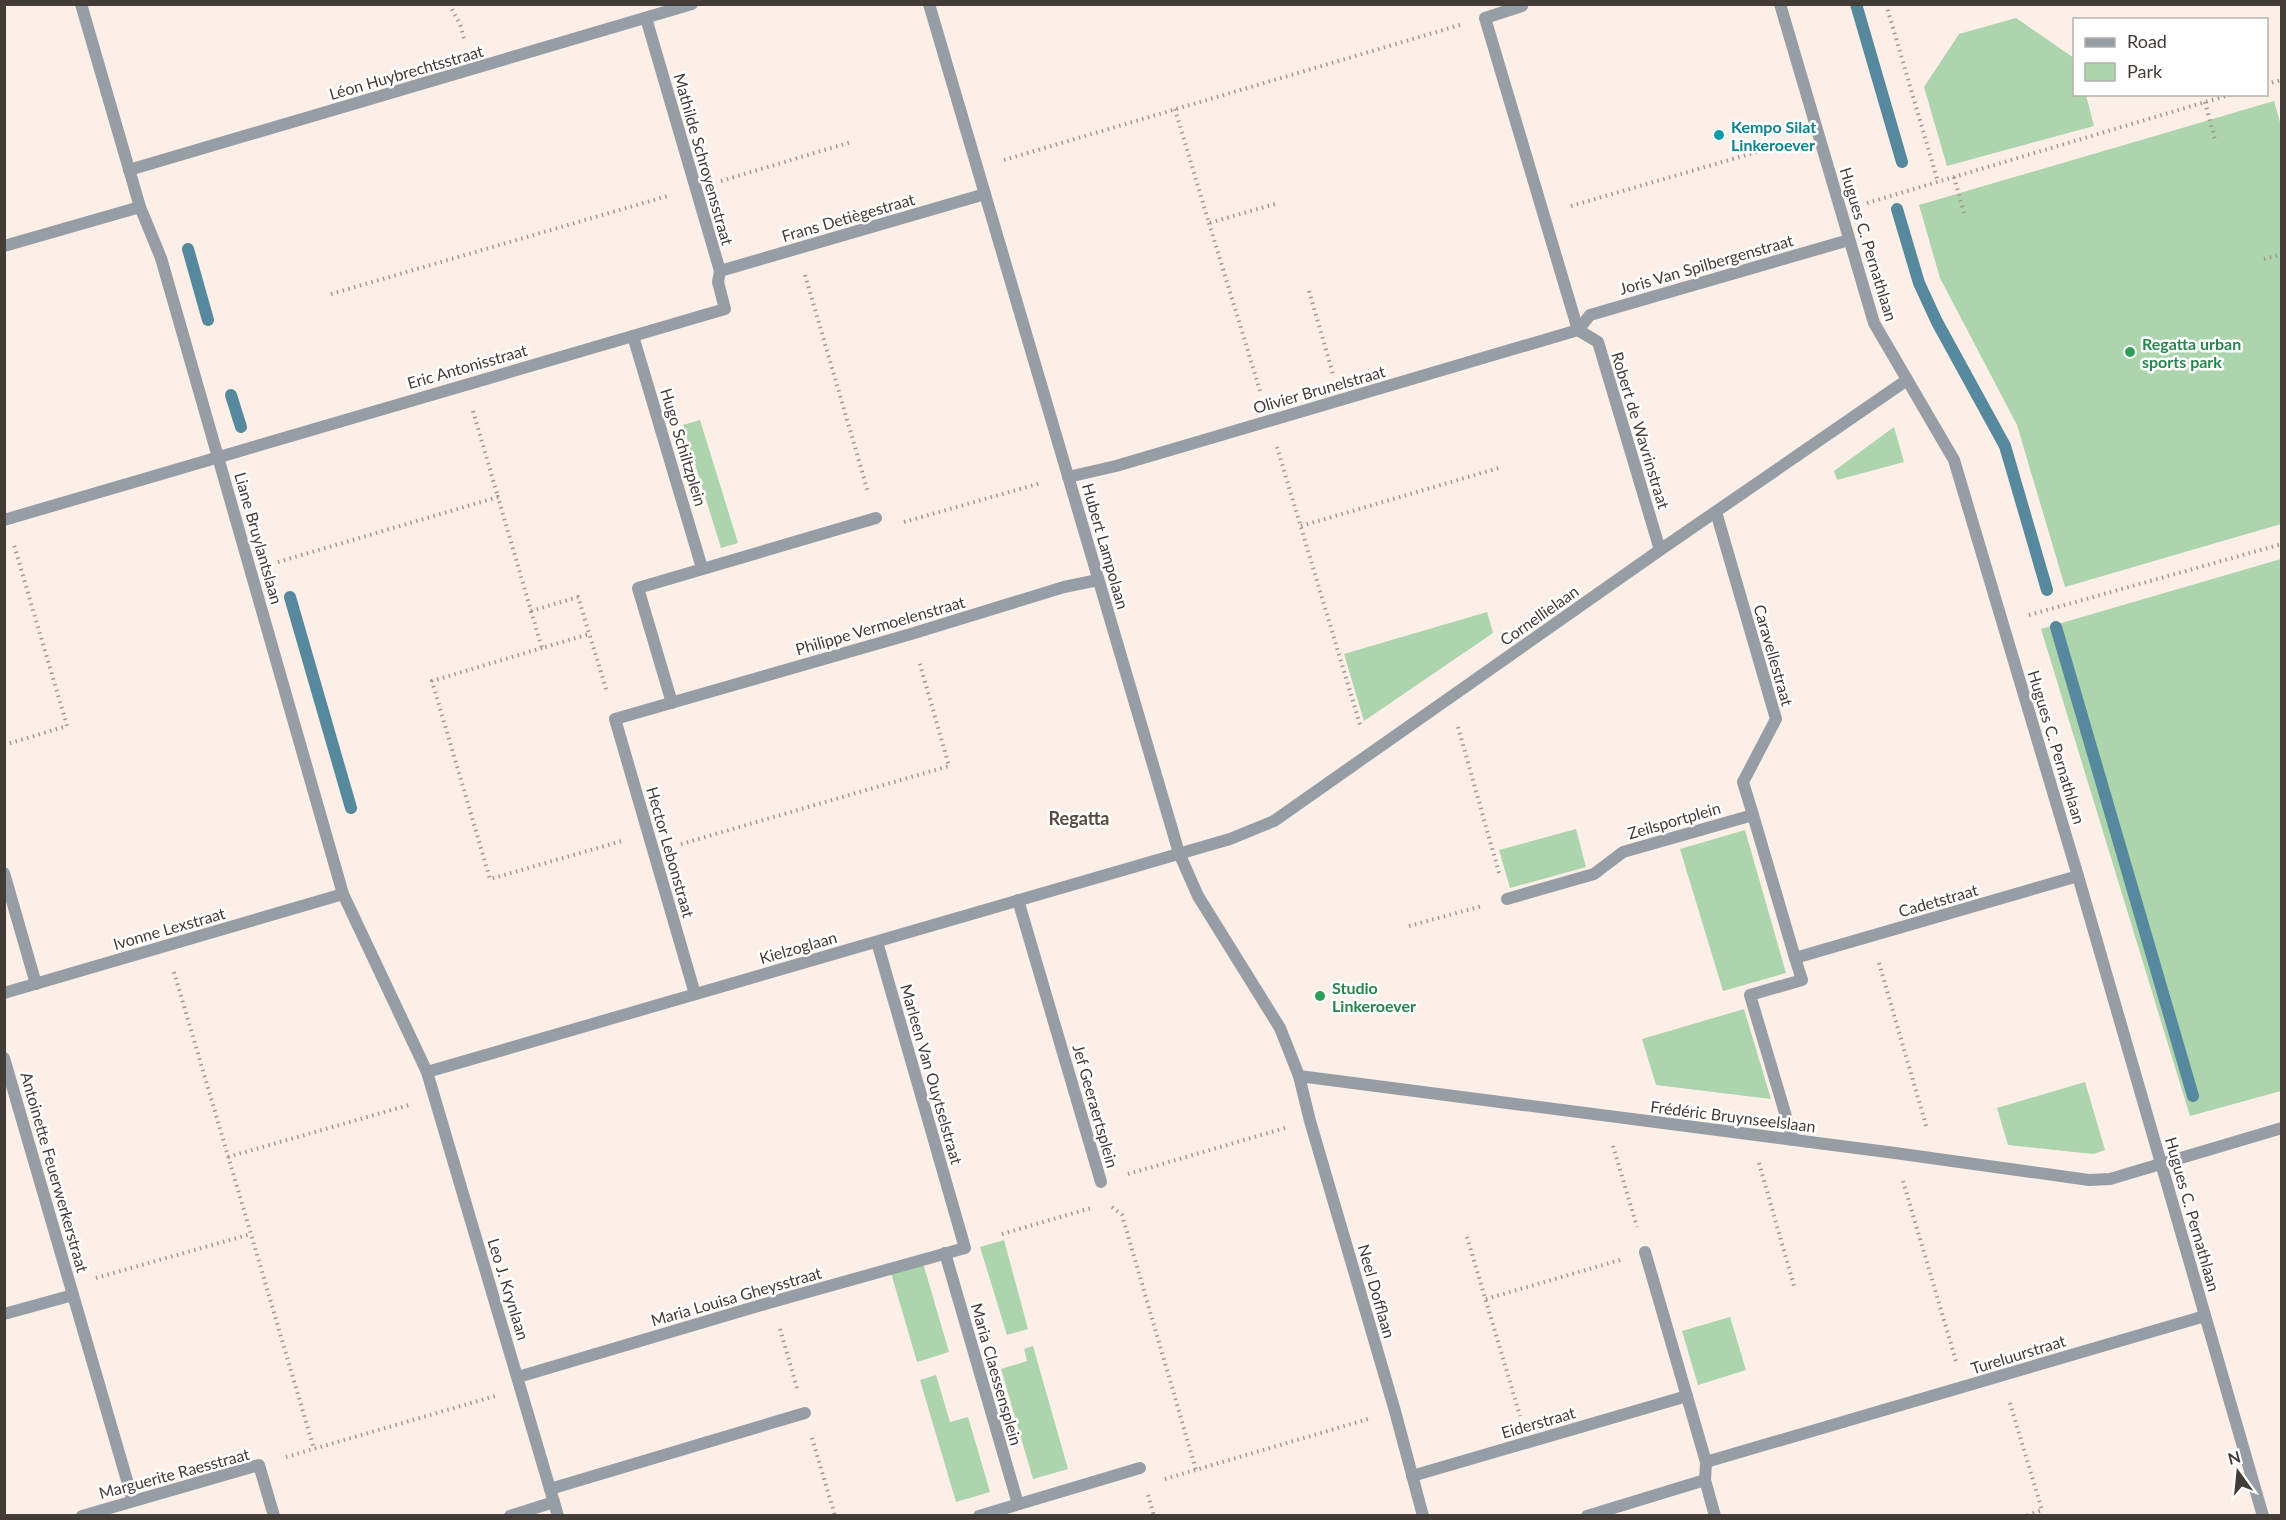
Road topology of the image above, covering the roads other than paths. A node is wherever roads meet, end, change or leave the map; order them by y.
1 (81, 4) edge
2 (692, 4) edge
3 (929, 4) edge
4 (1521, 4) edge
5 (1780, 4) edge
6 (646, 18) junction
7 (129, 170) junction
8 (985, 194) junction
9 (140, 207) junction
10 (1849, 240) junction
11 (4, 246) edge
12 (720, 271) junction
13 (725, 309) joint
14 (1578, 330) junction
15 (633, 336) junction
16 (1907, 380) junction
17 (219, 456) junction
18 (1068, 477) junction
19 (1716, 512) junction
20 (876, 518) dead end
21 (5, 520) edge
22 (1660, 550) junction
23 (702, 568) junction
24 (1098, 580) junction
25 (672, 703) junction
26 (1753, 815) junction
27 (1179, 853) junction
28 (4, 873) edge
29 (2078, 876) junction
30 (344, 894) junction
31 (1507, 899) road end
32 (1018, 900) junction
33 (877, 942) junction
34 (1801, 957) junction
35 (36, 984) junction
36 (4, 993) edge
37 (695, 994) junction
38 (4, 1058) edge
39 (427, 1072) junction
40 (1299, 1076) junction
41 (2282, 1128) edge
42 (1793, 1140) junction
43 (2161, 1163) junction
44 (1101, 1182) road end
45 (965, 1248) joint
46 (1645, 1252) road end
47 (945, 1253) junction
48 (72, 1290) junction
49 (4, 1314) edge
50 (2205, 1316) junction
51 (520, 1383) junction
52 (1687, 1396) junction
53 (805, 1413) dead end
54 (1706, 1462) junction
55 (1140, 1468) dead end
56 (1412, 1476) junction
57 (1705, 1480) junction
58 (550, 1489) junction
59 (133, 1501) junction
60 (554, 1502) junction
61 (1018, 1504) junction
62 (82, 1515) edge
63 (274, 1515) edge
64 (510, 1515) edge
65 (558, 1515) edge
66 (979, 1515) edge
67 (1422, 1515) edge
68 (1587, 1515) edge
69 (1715, 1515) edge
70 (2263, 1515) edge

1 - 7 street, Liane Bruylantslaan
2 - 6 street, Léon Huybrechtsstraat
3 - 8 street, Hubert Lampolaan
4 - 14 street
5 - 10 street, Hugues C. Pernathlaan
6 - 7 street, Léon Huybrechtsstraat
6 - 12 street, Mathilde Schroyensstraat
7 - 9 street, Liane Bruylantslaan
8 - 12 street, Frans Detiègestraat
8 - 18 street, Hubert Lampolaan
9 - 11 street
9 - 17 street, Liane Bruylantslaan
10 - 14 street, Joris Van Spilbergenstraat
10 - 16 street, Hugues C. Pernathlaan
12 - 13 street, Mathilde Schroyensstraat
13 - 15 street, Eric Antonisstraat
14 - 18 street, Olivier Brunelstraat
14 - 22 street, Robert de Wavrinstraat
15 - 17 street, Eric Antonisstraat
15 - 23 street, Hugo Schiltzplein
16 - 19 street, Cornellielaan
16 - 29 street, Hugues C. Pernathlaan
17 - 21 street, Eric Antonisstraat
17 - 30 street, Liane Bruylantslaan
18 - 24 street, Hubert Lampolaan
19 - 22 street, Cornellielaan
19 - 26 street, Caravellestraat
20 - 23 street
22 - 27 street, Cornellielaan
23 - 25 street
24 - 25 street, Philippe Vermoelenstraat
24 - 27 street, Hubert Lampolaan
25 - 37 street, Hector Lebonstraat
26 - 31 street, Zeilsportplein
26 - 34 street
27 - 32 street, Kielzoglaan
27 - 40 street, Hubert Lampolaan
28 - 35 street
29 - 34 street, Cadetstraat
29 - 43 street, Hugues C. Pernathlaan
30 - 35 street, Ivonne Lexstraat
30 - 39 street, Liane Bruylantslaan
32 - 33 street, Kielzoglaan
32 - 44 street, Jef Geeraertsplein
33 - 37 street, Kielzoglaan
33 - 45 street, Marleen Van Ouytselstraat
34 - 42 street
35 - 36 street, Ivonne Lexstraat
37 - 39 street, Kielzoglaan
38 - 48 street, Antoinette Feuerwerkerstraat
39 - 51 street, Leo J. Krynlaan
40 - 42 street, Frédéric Bruynseelslaan
40 - 56 street, Neel Dofflaan
41 - 43 street, Frédéric Bruynseelslaan
42 - 43 street, Frédéric Bruynseelslaan
43 - 50 street, Hugues C. Pernathlaan
45 - 47 street, Maria Louisa Gheysstraat
46 - 52 street
47 - 51 street, Maria Louisa Gheysstraat
47 - 61 street, Maria Claessensplein
48 - 49 street
48 - 59 street, Antoinette Feuerwerkerstraat
50 - 54 street, Tureluurstraat
50 - 70 street, Hugues C. Pernathlaan
51 - 58 street, Leo J. Krynlaan
52 - 54 street
52 - 56 street, Eiderstraat
53 - 58 street
54 - 57 street
55 - 61 street
56 - 67 street, Neel Dofflaan
57 - 68 street
57 - 69 street
58 - 60 street, Leo J. Krynlaan
59 - 62 street, Marguerite Raesstraat
59 - 63 street, Marguerite Raesstraat
60 - 64 street
60 - 65 street, Leo J. Krynlaan
61 - 66 street

